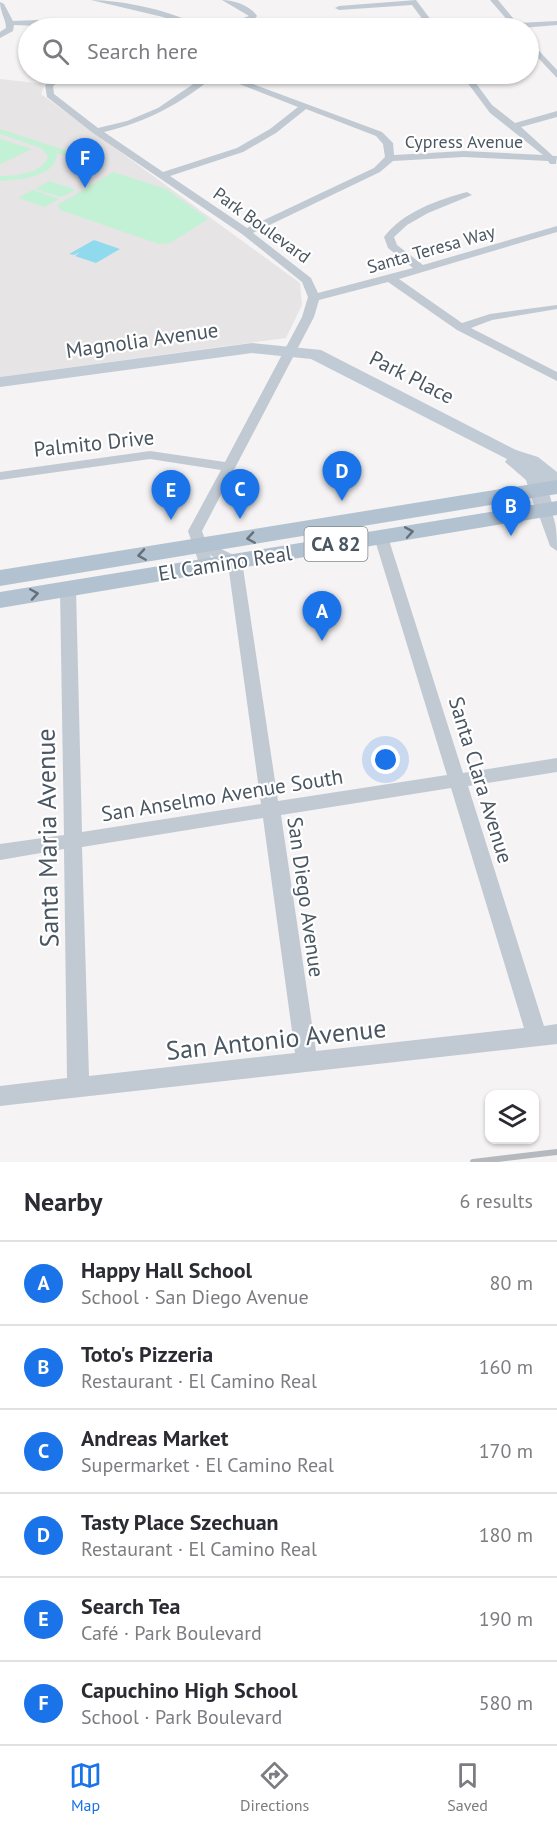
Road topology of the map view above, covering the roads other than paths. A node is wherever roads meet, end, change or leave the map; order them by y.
1 (95, 0) edge
2 (226, 0) edge
3 (494, 0) edge
4 (414, 2) edge
5 (0, 4) edge
6 (339, 8) dead end
7 (172, 18) edge
8 (251, 18) edge
9 (426, 18) edge
10 (509, 18) edge
11 (10, 23) junction
12 (18, 23) edge
13 (555, 23) edge
14 (539, 25) edge
15 (0, 36) edge
16 (539, 54) edge
17 (557, 75) edge
18 (50, 84) edge
19 (199, 84) edge
20 (248, 84) edge
21 (472, 84) edge
22 (306, 105) junction
23 (557, 114) edge
24 (515, 126) junction
25 (96, 131) junction
26 (390, 158) junction
27 (555, 162) edge
28 (161, 176) junction
29 (467, 195) dead end
30 (557, 229) edge
31 (246, 232) junction
32 (422, 269) junction
33 (390, 278) junction
34 (314, 297) junction
35 (553, 307) dead end
36 (461, 328) junction
37 (290, 350) junction
38 (557, 377) edge
39 (0, 382) edge
40 (228, 467) junction
41 (0, 476) edge
42 (552, 495) edge
43 (381, 537) junction
44 (557, 546) edge
45 (203, 555) junction
46 (235, 561) junction
47 (0, 578) edge
48 (68, 589) junction
49 (0, 600) edge
50 (557, 765) edge
51 (457, 780) junction
52 (271, 810) junction
53 (73, 841) junction
54 (0, 852) edge
55 (547, 1035) edge
56 (307, 1063) junction
57 (78, 1087) junction
58 (0, 1096) edge

1 - 7 street
2 - 8 street
3 - 10 street
4 - 6 street
4 - 9 street
5 - 11 street
11 - 12 street
11 - 15 street
13 - 14 street
16 - 17 street
18 - 25 street, Park Boulevard
19 - 25 street
20 - 22 street
21 - 24 street
22 - 26 street
22 - 28 street
23 - 24 street
24 - 27 street
25 - 28 street, Park Boulevard
26 - 27 street, Cypress Avenue
26 - 31 street, Cypress Avenue
28 - 31 street, Park Boulevard
29 - 32 street
30 - 32 street, Santa Teresa Way
31 - 34 street, Park Boulevard
32 - 33 street, Santa Teresa Way
33 - 34 street, Santa Teresa Way
33 - 36 street
34 - 37 street, Park Boulevard
35 - 36 street
36 - 38 street
37 - 39 main road, Magnolia Avenue
37 - 40 street, Park Boulevard
37 - 42 main road, Park Place
40 - 41 street, Palmito Drive
40 - 45 street, Park Boulevard
43 -> 42 main road, El Camino Real / CA 82
42 - 44 street
42 -> 45 main road, El Camino Real / CA 82
43 - 46 main road, El Camino Real / CA 82
43 - 51 street, Santa Clara Avenue
45 - 46 main road, El Camino Real / CA 82
45 -> 47 main road, El Camino Real / CA 82
45 - 48 main road, El Camino Real / CA 82
46 - 52 street, San Diego Avenue
49 -> 48 main road, El Camino Real / CA 82
48 - 53 street, Santa Maria Avenue
50 - 51 street, San Anselmo Avenue South
51 - 52 street, San Anselmo Avenue South
51 - 55 street, Santa Clara Avenue
52 - 53 street, San Anselmo Avenue South
52 - 56 street, San Diego Avenue
53 - 54 street, San Anselmo Avenue South
53 - 57 street, Santa Maria Avenue
55 - 56 street, San Antonio Avenue
56 - 57 street, San Antonio Avenue
57 - 58 street, San Antonio Avenue

